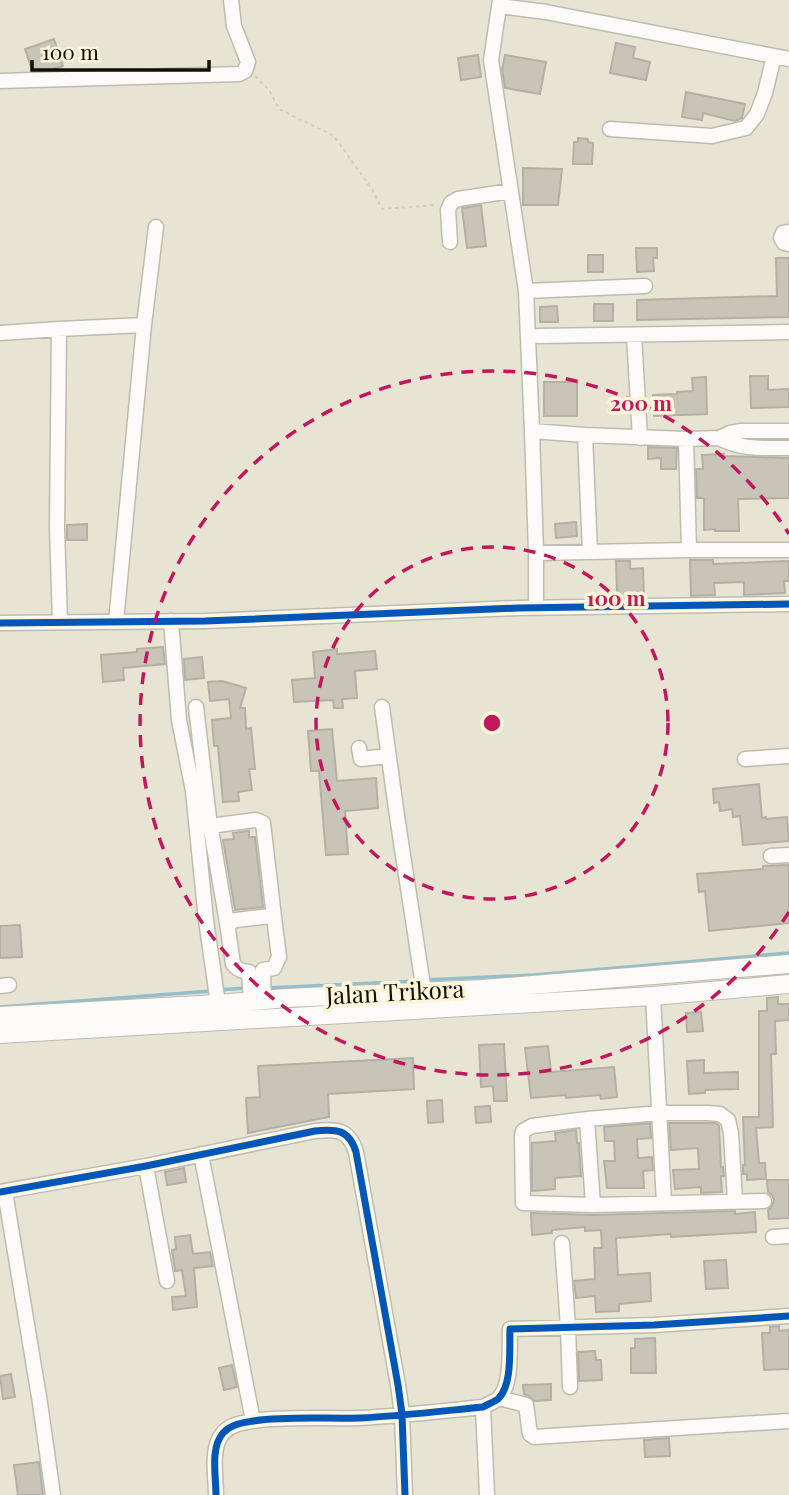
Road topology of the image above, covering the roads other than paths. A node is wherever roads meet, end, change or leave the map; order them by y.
1 (232, 0) edge
2 (500, 3) edge
3 (774, 56) junction
4 (789, 59) edge
5 (0, 81) edge
6 (610, 129) dead end
7 (511, 191) junction
8 (156, 227) dead end
9 (789, 232) edge
10 (450, 242) dead end
11 (789, 244) edge
12 (645, 286) dead end
13 (526, 291) junction
14 (144, 325) junction
15 (59, 330) junction
16 (789, 332) edge
17 (0, 333) edge
18 (634, 335) junction
19 (538, 336) dead end
20 (532, 431) junction
21 (789, 431) edge
22 (585, 435) junction
23 (640, 438) junction
24 (719, 438) junction
25 (686, 439) junction
26 (789, 448) edge
27 (689, 550) junction
28 (789, 550) edge
29 (590, 552) junction
30 (536, 553) junction
31 (789, 604) edge
32 (536, 608) junction
33 (171, 621) junction
34 (60, 622) junction
35 (116, 622) junction
36 (0, 623) edge
37 (196, 707) dead end
38 (382, 707) dead end
39 (359, 748) dead end
40 (388, 756) junction
41 (789, 756) edge
42 (745, 760) dead end
43 (210, 826) junction
44 (789, 855) edge
45 (771, 856) dead end
46 (274, 917) junction
47 (227, 923) junction
48 (789, 964) edge
49 (256, 971) junction
50 (789, 984) edge
51 (424, 987) junction
52 (653, 996) junction
53 (258, 1000) junction
54 (218, 1004) junction
55 (145, 1007) junction
56 (0, 1016) edge
57 (146, 1026) junction
58 (0, 1034) edge
59 (660, 1113) junction
60 (587, 1119) junction
61 (201, 1154) junction
62 (146, 1166) junction
63 (2, 1192) edge
64 (735, 1201) junction
65 (765, 1201) dead end
66 (664, 1203) junction
67 (593, 1205) junction
68 (789, 1236) edge
69 (773, 1237) dead end
70 (562, 1243) dead end
71 (167, 1282) dead end
72 (789, 1316) edge
73 (568, 1326) junction
74 (570, 1387) dead end
75 (499, 1398) junction
76 (483, 1407) junction
77 (402, 1415) junction
78 (253, 1421) junction
79 (789, 1421) edge
80 (53, 1495) edge
81 (216, 1495) edge
82 (405, 1495) edge
83 (487, 1495) edge

1 - 5 street
2 - 3 street
2 - 7 street
3 - 4 street
3 - 6 street
7 - 10 street
7 - 13 street
8 - 14 street
9 - 11 street
12 - 13 street
13 - 20 street
14 - 15 street
14 - 35 street
15 - 17 street
15 - 34 street
16 - 18 street
18 - 19 street
18 - 23 street
20 - 22 street
20 - 30 street
21 - 24 street
22 - 23 street
22 - 29 street
23 - 25 street
24 - 25 street
24 - 26 street
25 - 27 street
27 - 28 street
27 - 29 street
29 - 30 street
30 - 32 street
31 - 32 street
32 - 33 street
33 - 35 street
33 - 54 street
34 - 35 street
34 - 36 street
37 - 43 street
38 - 40 street
39 - 40 street
40 - 51 street
41 - 42 street
43 - 46 street
43 - 47 street
44 - 45 street
46 - 47 street
46 - 49 street
47 - 49 street
48 - 51 main road, Jalan Trikora
49 - 53 street
50 - 52 main road, Jalan Trikora
51 - 53 main road, Jalan Trikora
52 - 57 main road, Jalan Trikora
52 - 59 street
53 - 54 main road, Jalan Trikora
54 - 55 main road, Jalan Trikora
55 - 56 main road, Jalan Trikora
55 - 57 main road
57 - 58 main road, Jalan Trikora
59 - 60 street
59 - 64 street
59 - 66 street
60 - 67 street
60 - 67 street
61 - 62 street
61 - 77 street
61 - 78 street
62 - 63 street
62 - 71 street
63 - 80 street
64 - 65 street
64 - 66 street
66 - 67 street
68 - 69 street
70 - 73 street
72 - 73 street
73 - 74 street
73 - 75 street
75 - 76 street
75 - 79 street
76 - 77 street
76 - 83 street
77 - 78 street
77 - 82 street
78 - 81 street

